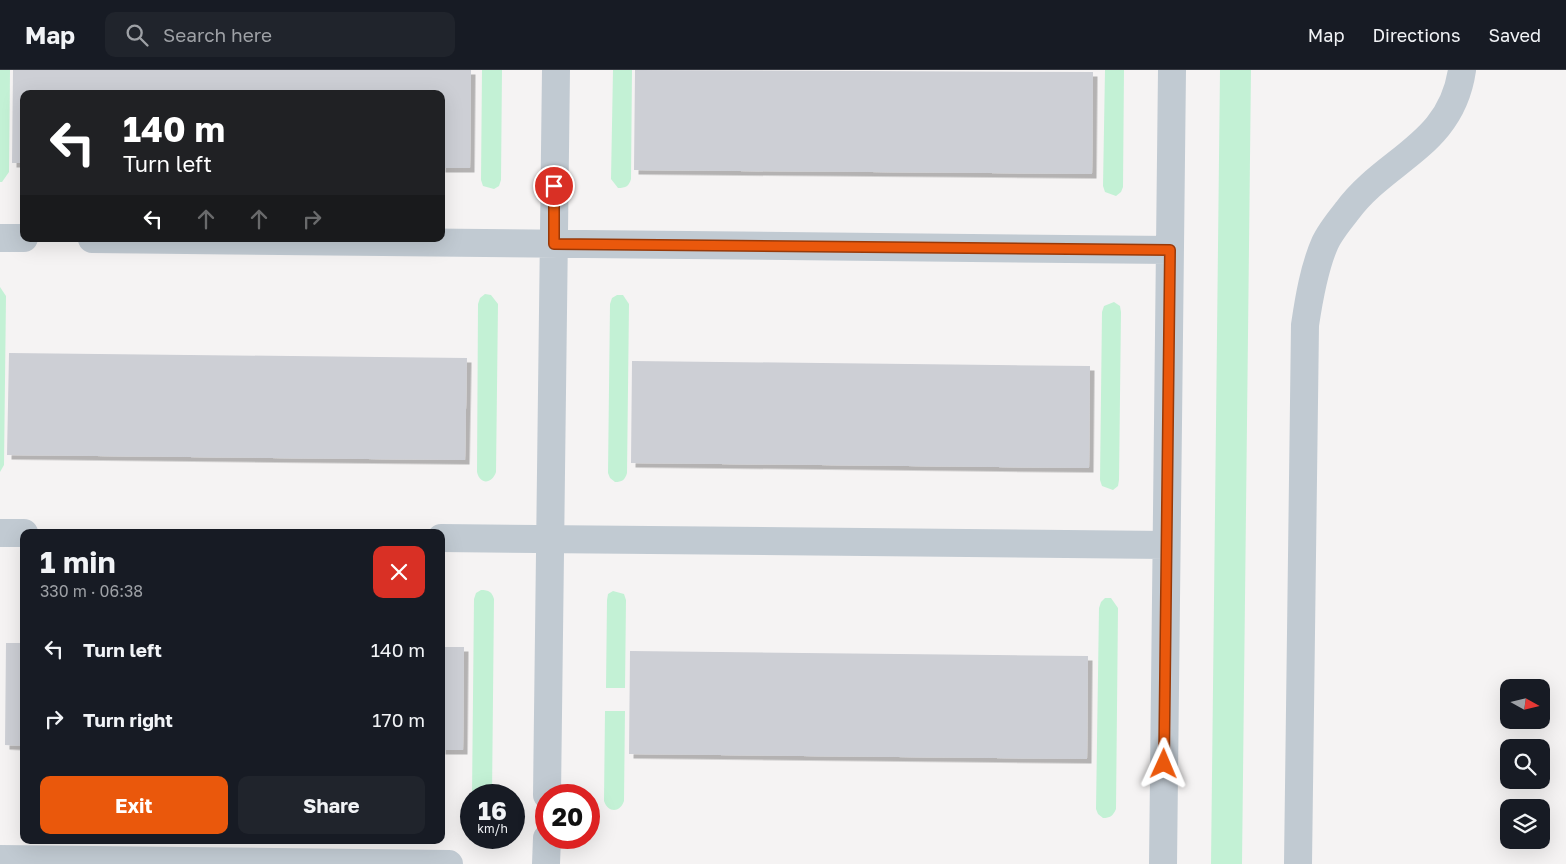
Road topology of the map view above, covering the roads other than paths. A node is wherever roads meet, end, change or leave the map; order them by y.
1 (556, 70) edge
2 (1172, 70) edge
3 (1462, 70) edge
4 (0, 238) edge
5 (20, 238) edge
6 (369, 242) edge
7 (554, 244) junction
8 (1170, 250) junction
9 (0, 533) edge
10 (20, 533) edge
11 (445, 538) edge
12 (550, 539) junction
13 (1166, 545) junction
14 (547, 784) edge
15 (547, 849) edge
16 (0, 859) edge
17 (449, 864) edge
18 (546, 864) edge
19 (1163, 864) edge
20 (1298, 864) edge

1 - 7 lane
2 - 8 lane
3 - 20 lane
4 - 5 lane
6 - 7 lane
7 - 8 lane
7 - 12 lane
8 - 13 lane
9 - 10 lane
11 - 12 lane
12 - 13 lane
12 - 14 lane
13 - 19 lane
15 - 18 lane
16 - 17 lane

